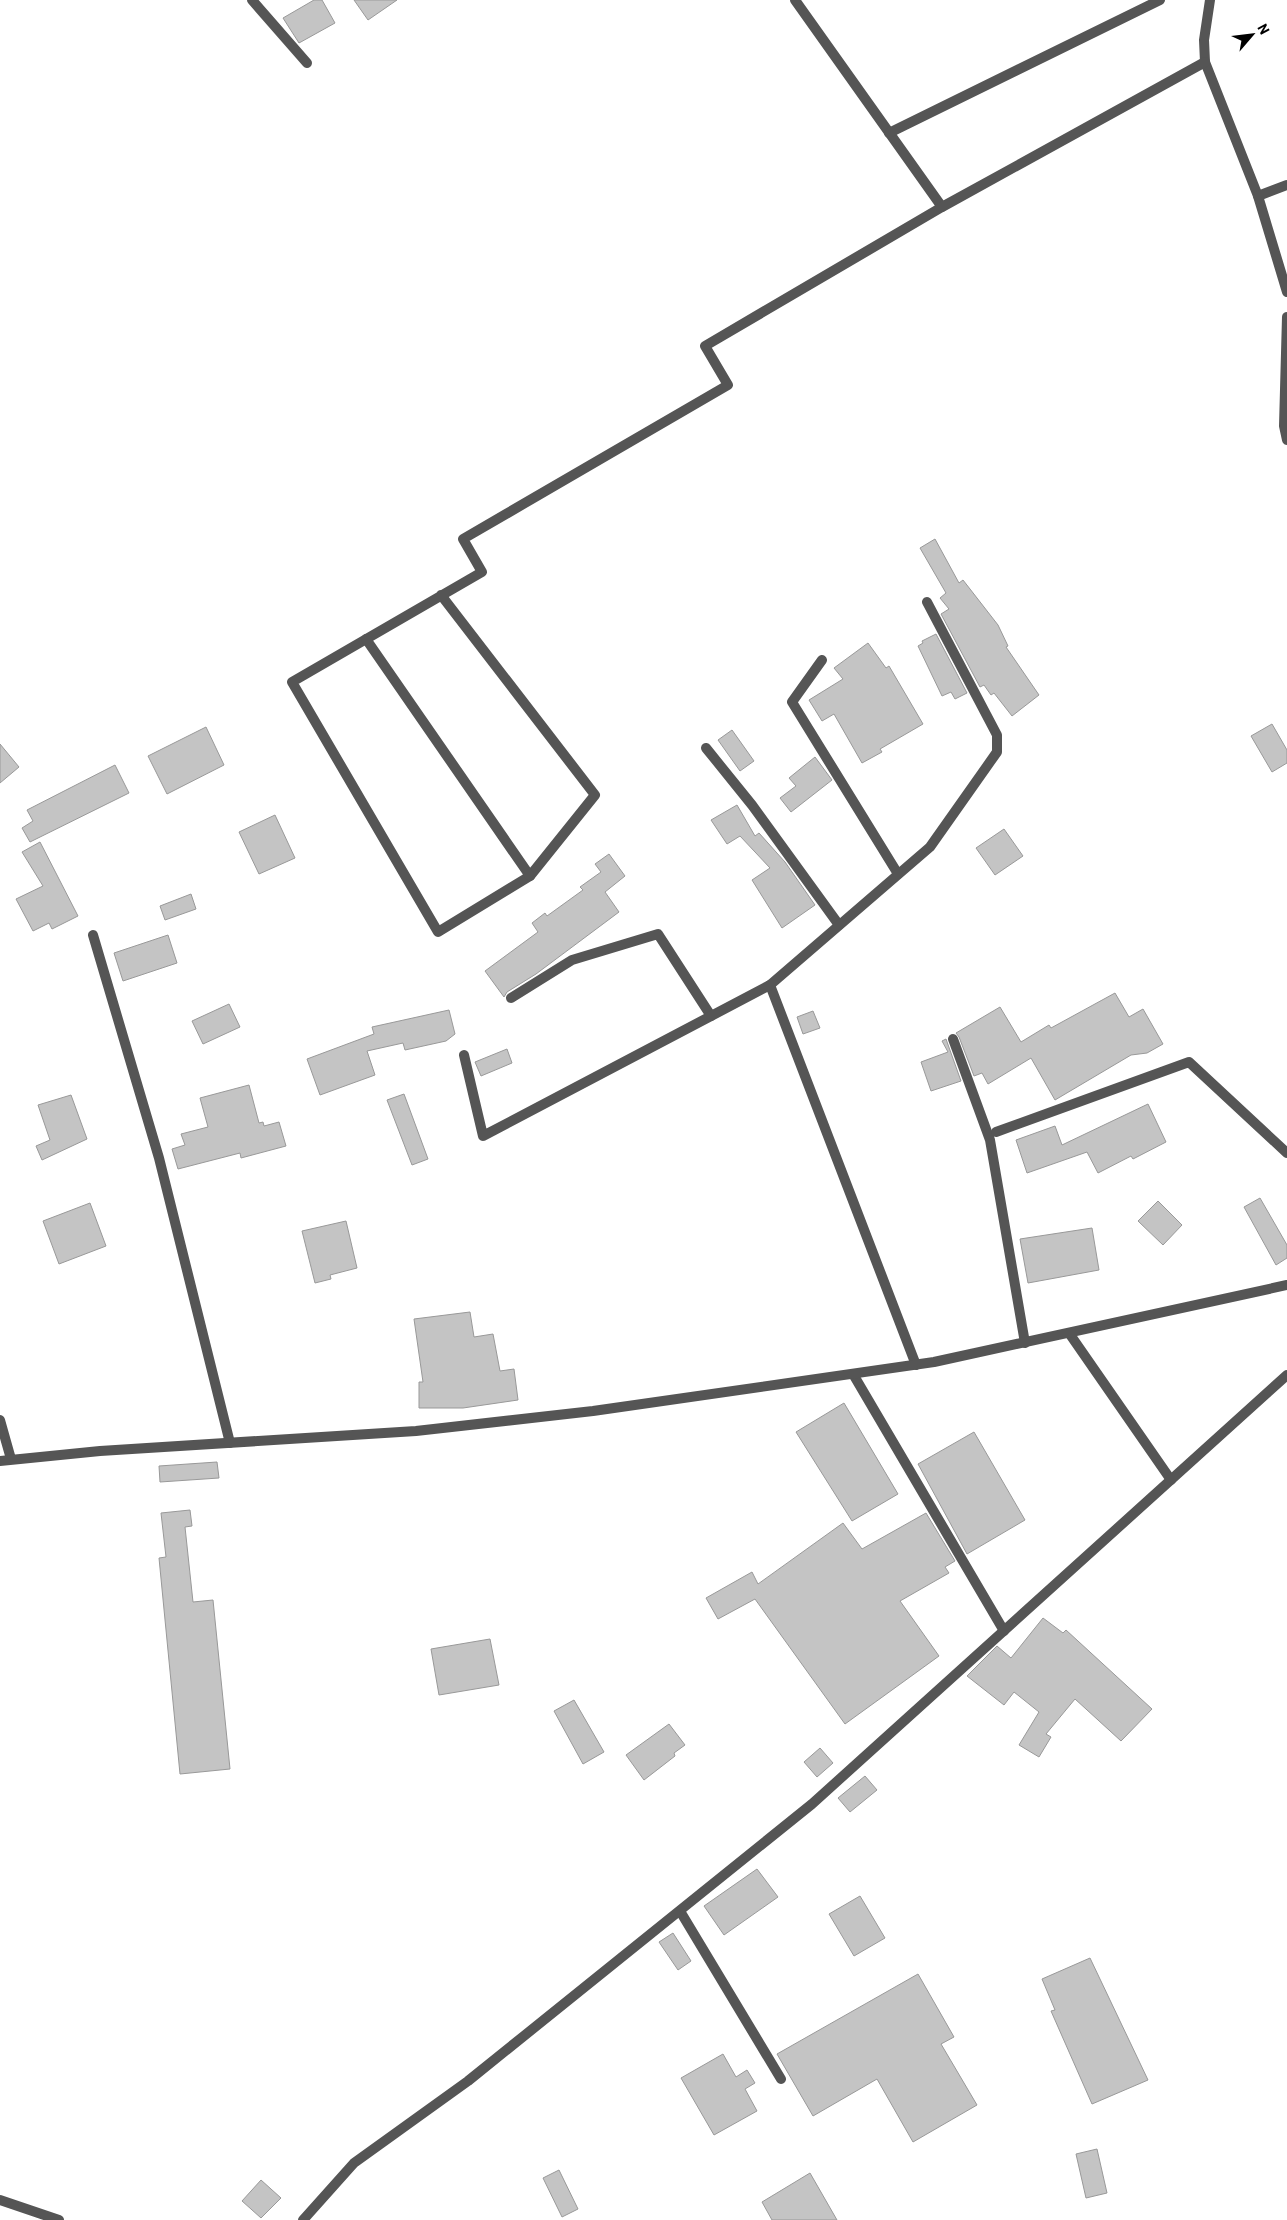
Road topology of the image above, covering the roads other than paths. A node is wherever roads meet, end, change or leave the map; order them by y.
1 (252, 0) edge
2 (795, 0) edge
3 (1160, 0) edge
4 (1210, 0) edge
5 (1205, 62) junction
6 (307, 63) dead end
7 (889, 133) junction
8 (1287, 185) edge
9 (1258, 196) junction
10 (942, 207) junction
11 (1287, 292) edge
12 (1287, 317) edge
13 (1287, 440) edge
14 (441, 595) junction
15 (927, 602) dead end
16 (366, 639) junction
17 (822, 660) dead end
18 (706, 748) dead end
19 (898, 874) junction
20 (530, 876) junction
21 (839, 925) junction
22 (93, 935) dead end
23 (770, 985) junction
24 (511, 998) dead end
25 (711, 1016) junction
26 (953, 1039) dead end
27 (464, 1055) dead end
28 (996, 1132) dead end
29 (1287, 1154) edge
30 (1287, 1285) edge
31 (1069, 1333) junction
32 (1025, 1343) junction
33 (916, 1365) junction
34 (852, 1374) junction
35 (1287, 1375) edge
36 (0, 1420) edge
37 (230, 1443) junction
38 (11, 1460) junction
39 (0, 1461) edge
40 (1171, 1480) junction
41 (1004, 1631) junction
42 (680, 1911) junction
43 (781, 2079) dead end
44 (0, 2200) edge
45 (59, 2220) edge
46 (304, 2220) edge

1 - 6 street
2 - 7 street
3 - 7 street
4 - 5 street
5 - 9 street
5 - 10 street
7 - 10 street
8 - 9 street
9 - 11 street
10 - 14 street
12 - 13 street
14 - 16 street
14 - 20 street
15 - 19 street
16 - 20 street
16 - 20 street
17 - 19 street
18 - 21 street
19 - 21 street
21 - 23 street
22 - 37 street
23 - 25 street
23 - 33 street
24 - 25 street
25 - 27 street
26 - 32 street
28 - 29 street
30 - 31 street
31 - 32 street
31 - 40 street
32 - 33 street
33 - 34 street
34 - 37 street
34 - 41 street
35 - 40 street
36 - 38 street
37 - 38 street
38 - 39 street
40 - 41 street
41 - 42 street
42 - 43 street
42 - 46 street
44 - 45 street

